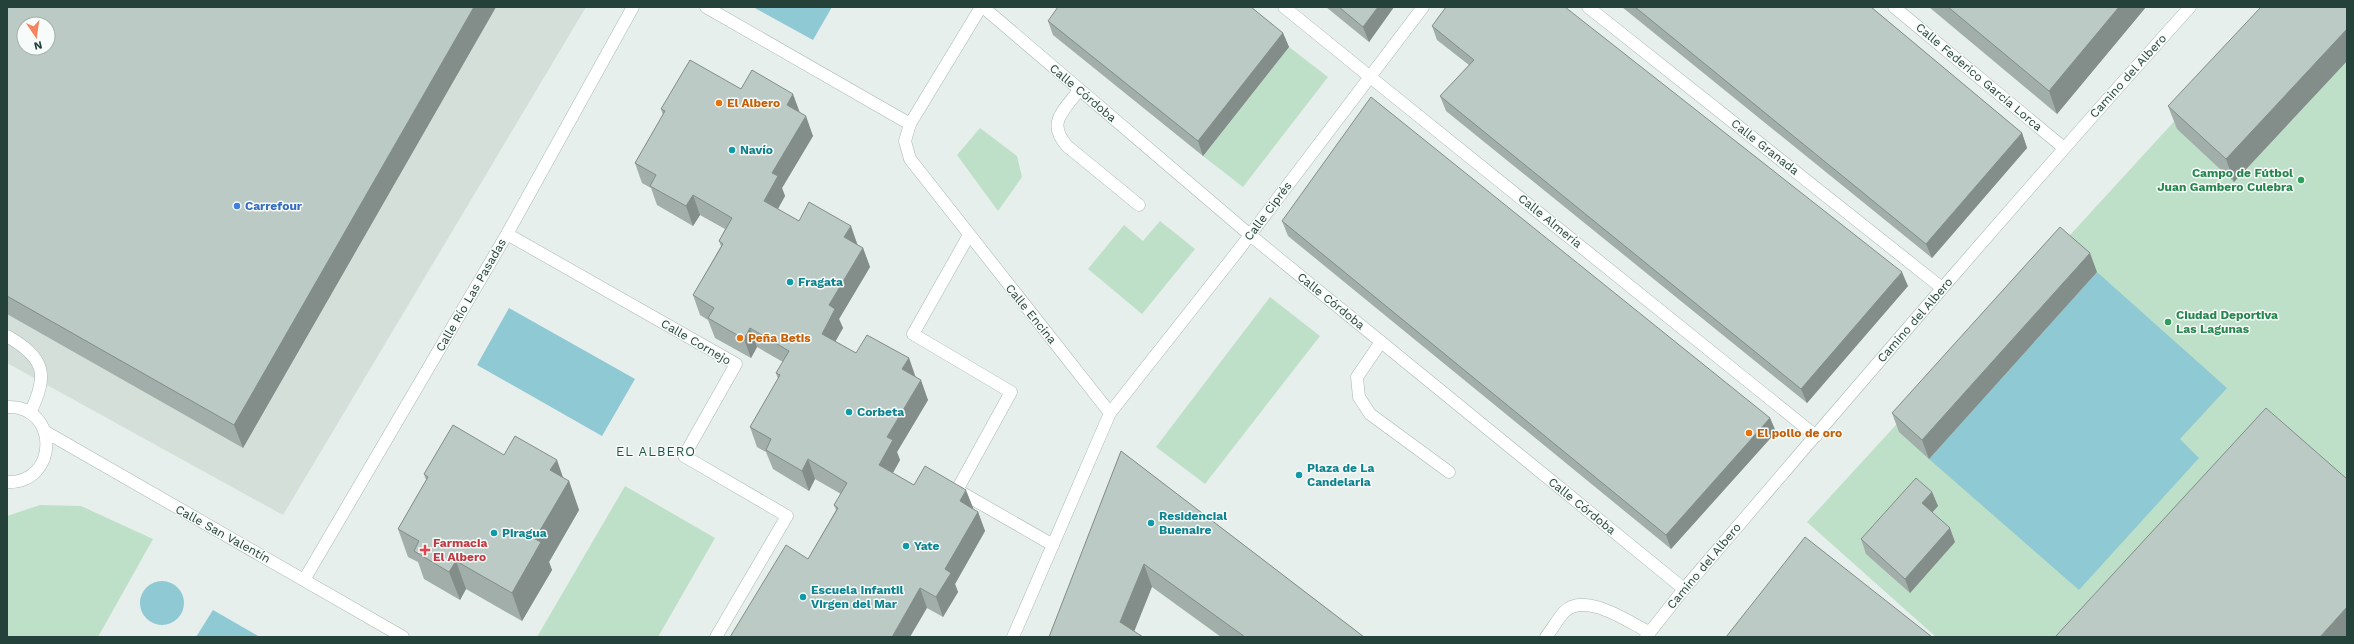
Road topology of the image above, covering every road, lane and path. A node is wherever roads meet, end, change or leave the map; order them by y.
1 (633, 7) edge
2 (706, 7) edge
3 (982, 7) edge
4 (1284, 7) edge
5 (1422, 7) edge
6 (1588, 7) edge
7 (1894, 7) edge
8 (2190, 7) edge
9 (1369, 76) junction
10 (1079, 90) junction
11 (910, 124) junction
12 (2064, 148) junction
13 (1139, 205) dead end
14 (507, 234) junction
15 (1250, 235) junction
16 (969, 236) junction
17 (1942, 288) junction
18 (7, 336) edge
19 (1380, 342) junction
20 (7, 407) edge
21 (30, 413) junction
22 (1110, 413) junction
23 (44, 431) junction
24 (1816, 436) junction
25 (1449, 472) dead end
26 (7, 482) edge
27 (1053, 545) junction
28 (304, 580) junction
29 (1684, 590) junction
30 (1647, 635) edge
31 (403, 637) edge
32 (716, 637) edge
33 (1013, 637) edge
34 (1546, 637) edge

1 - 14 street, Calle Río Las Pasadas
2 - 11 street
3 - 10 street, Calle Córdoba
3 - 11 street, Calle Encina
4 - 9 street, Calle Almería
5 - 9 street, Calle Ciprés
6 - 17 street, Calle Granada
7 - 12 street, Calle Federico García Lorca
8 - 12 street, Camino del Albero
9 - 15 street, Calle Ciprés
9 - 24 street, Calle Almería
10 - 13 street
10 - 15 street, Calle Córdoba
11 - 16 street, Calle Encina
12 - 17 street, Camino del Albero
14 - 28 street, Calle Río Las Pasadas
14 - 32 street, Calle Cornejo
15 - 19 street, Calle Córdoba
15 - 22 street, Calle Ciprés
16 - 22 street, Calle Encina
16 - 27 street
17 - 24 street, Camino del Albero
18 - 21 street
19 - 25 street
19 - 29 street, Calle Córdoba
20 - 21 street
21 - 23 street
22 - 27 street
23 - 26 street
23 - 28 street, Calle San Valentín
24 - 29 street, Camino del Albero
27 - 33 street
28 - 31 street, Calle San Valentín
29 - 30 street, Camino del Albero
30 - 34 street

